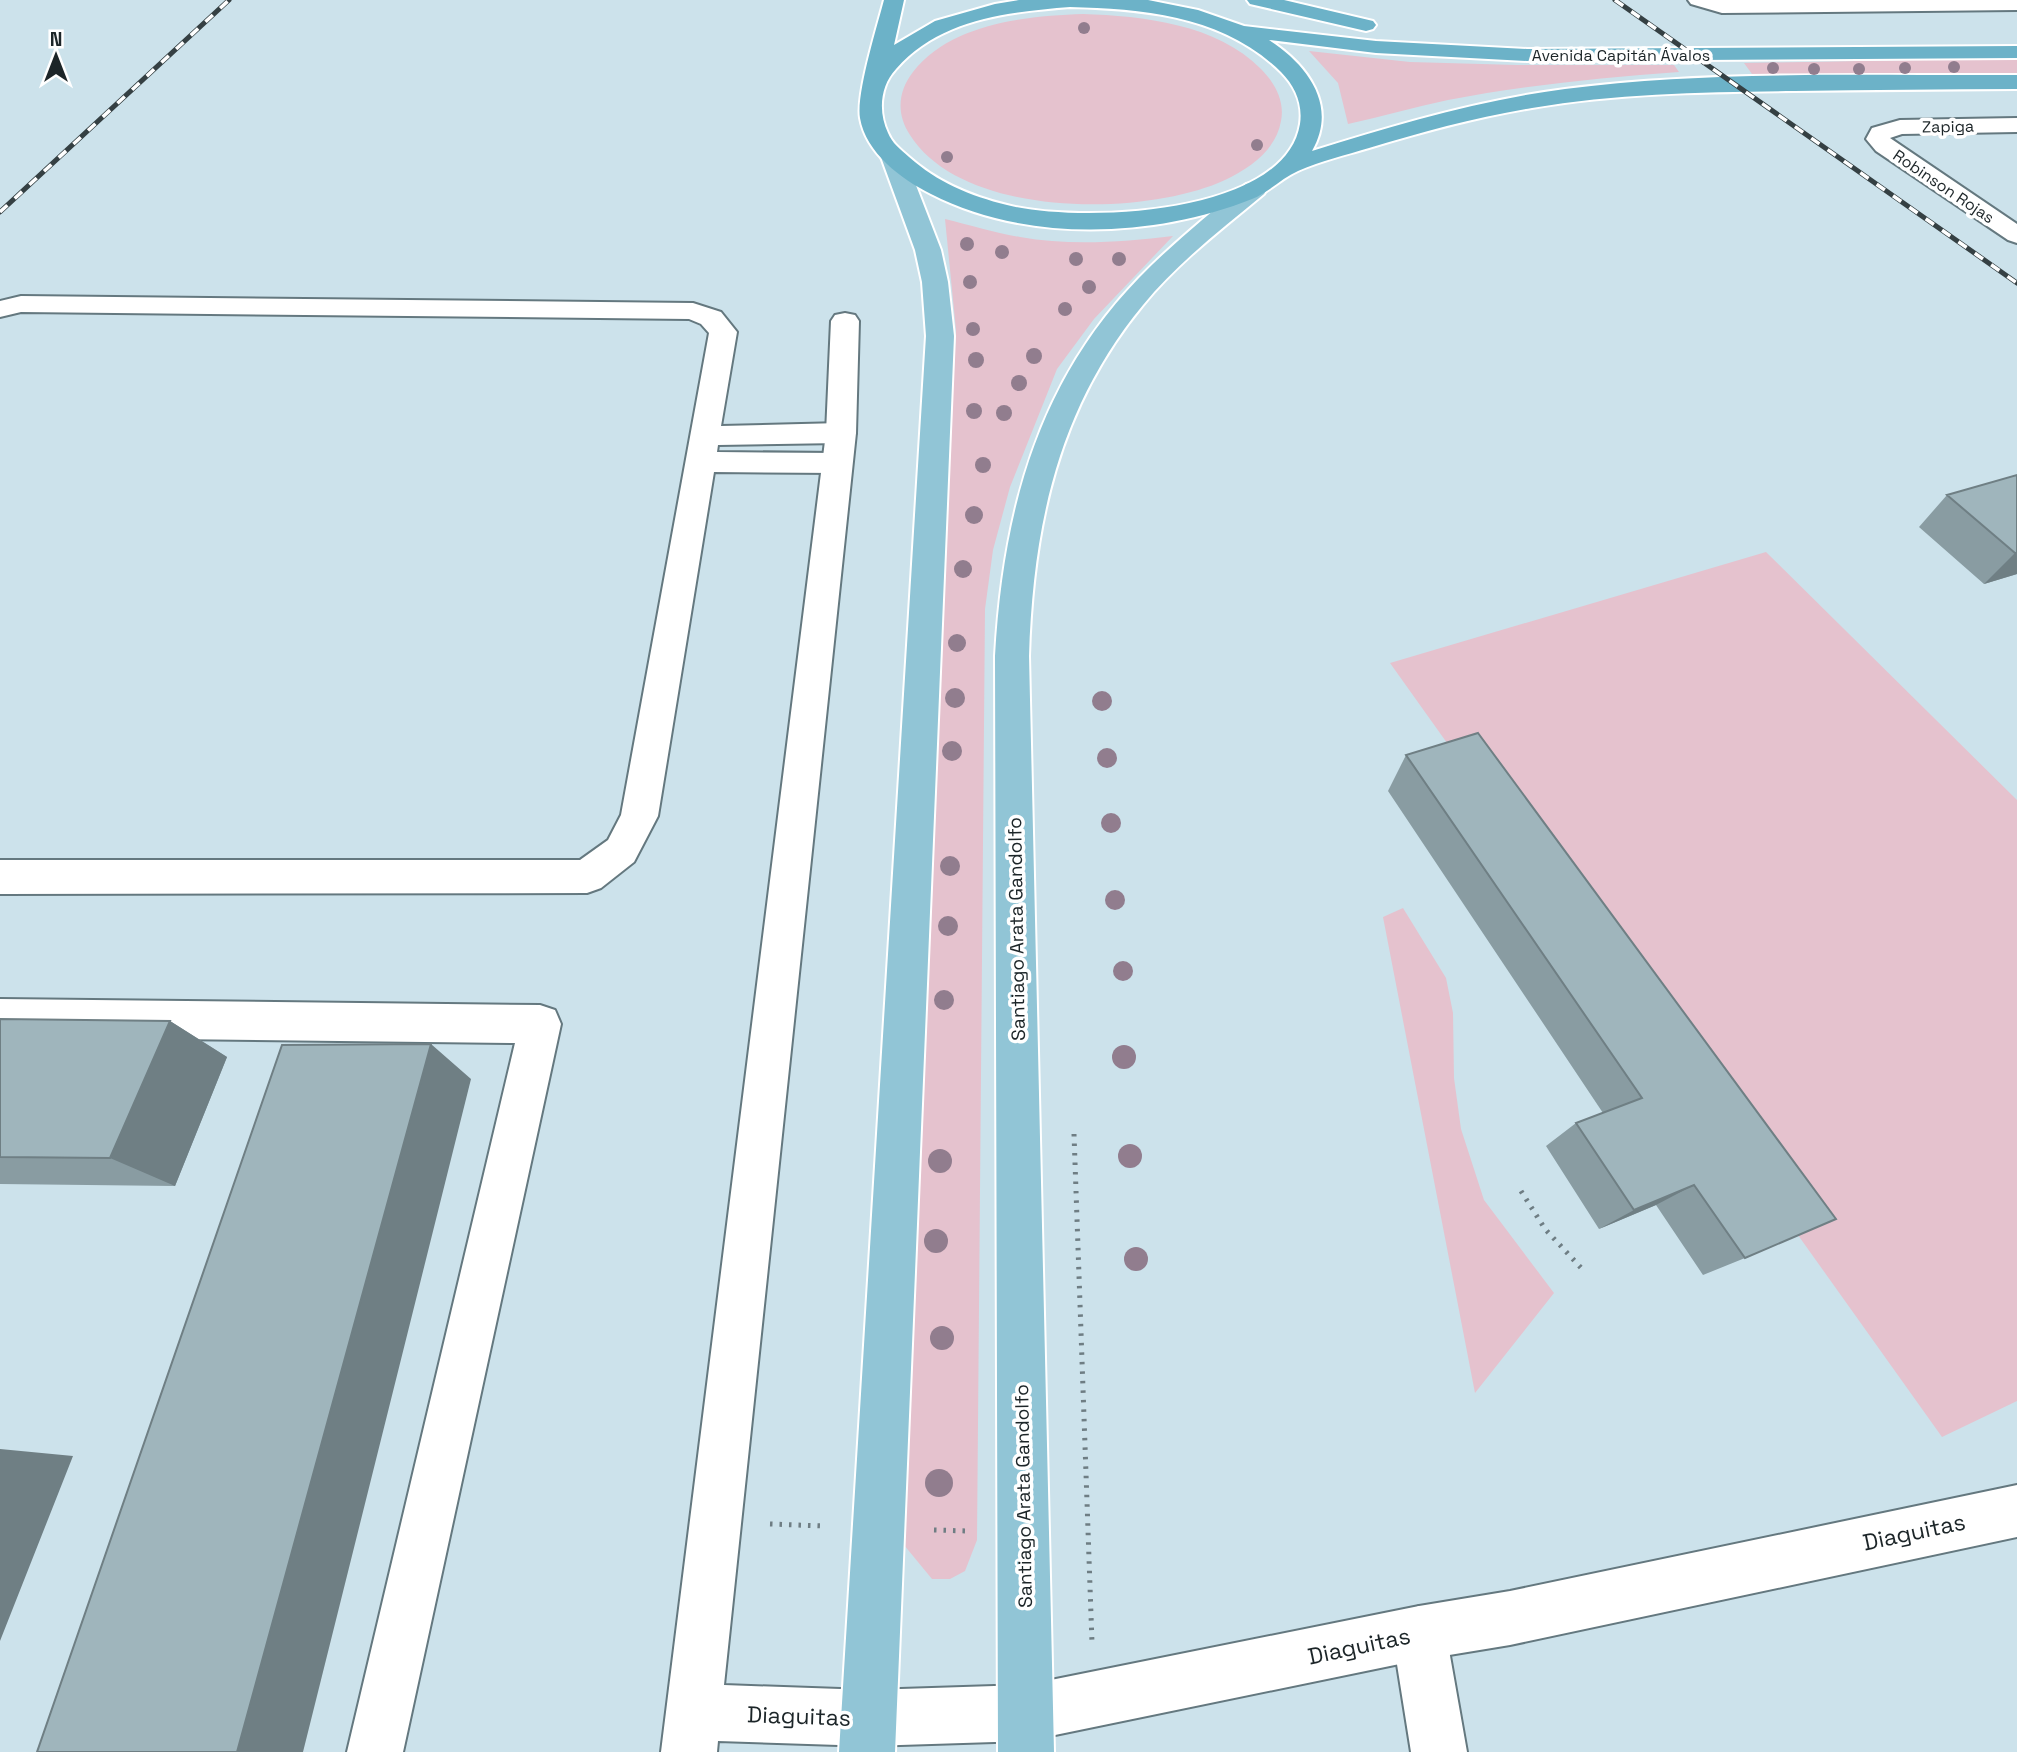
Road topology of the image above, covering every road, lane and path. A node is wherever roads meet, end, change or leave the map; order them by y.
1 (894, 0) edge
2 (1154, 0) edge
3 (1257, 0) edge
4 (1698, 0) edge
5 (1886, 3) edge
6 (2017, 4) edge
7 (1187, 13) junction
8 (1227, 27) junction
9 (2017, 52) edge
10 (1646, 55) junction
11 (2017, 82) edge
12 (875, 83) junction
13 (2017, 125) edge
14 (1880, 134) joint
15 (893, 157) junction
16 (1287, 167) junction
17 (1255, 189) junction
18 (2017, 235) edge
19 (0, 309) edge
20 (845, 321) dead end
21 (839, 448) junction
22 (703, 449) junction
23 (0, 877) edge
24 (0, 1018) edge
25 (1073, 1121) dead end
26 (1521, 1191) dead end
27 (1584, 1271) dead end
28 (2017, 1511) edge
29 (1419, 1633) junction
30 (1094, 1702) junction
31 (691, 1732) edge
32 (1026, 1733) edge
33 (868, 1735) edge
34 (375, 1752) edge
35 (1439, 1752) edge

1 - 12 highway
2 - 7 highway
3 - 10 highway
4 - 5 street
5 - 6 street
7 - 8 highway
7 - 12 highway
8 - 10 highway, Avenida Capitán Ávalos
8 - 16 highway
9 - 10 highway, Avenida Capitán Ávalos
11 - 16 highway, Avenida Capitán Ávalos
12 - 15 highway
13 - 14 street, Zapiga
14 - 18 street, Robinson Rojas
15 - 17 highway
15 - 33 main road
16 - 17 highway
17 - 32 main road, Santiago Arata Gandolfo
19 - 22 street
20 - 21 street
21 - 22 street
21 - 31 street
22 - 23 street
24 - 34 street
25 - 30 path
26 - 27 path
28 - 29 street, Diaguitas
29 - 30 street, Diaguitas
29 - 35 street
30 - 32 street, Diaguitas
31 - 33 street, Diaguitas
32 - 33 street, Diaguitas

